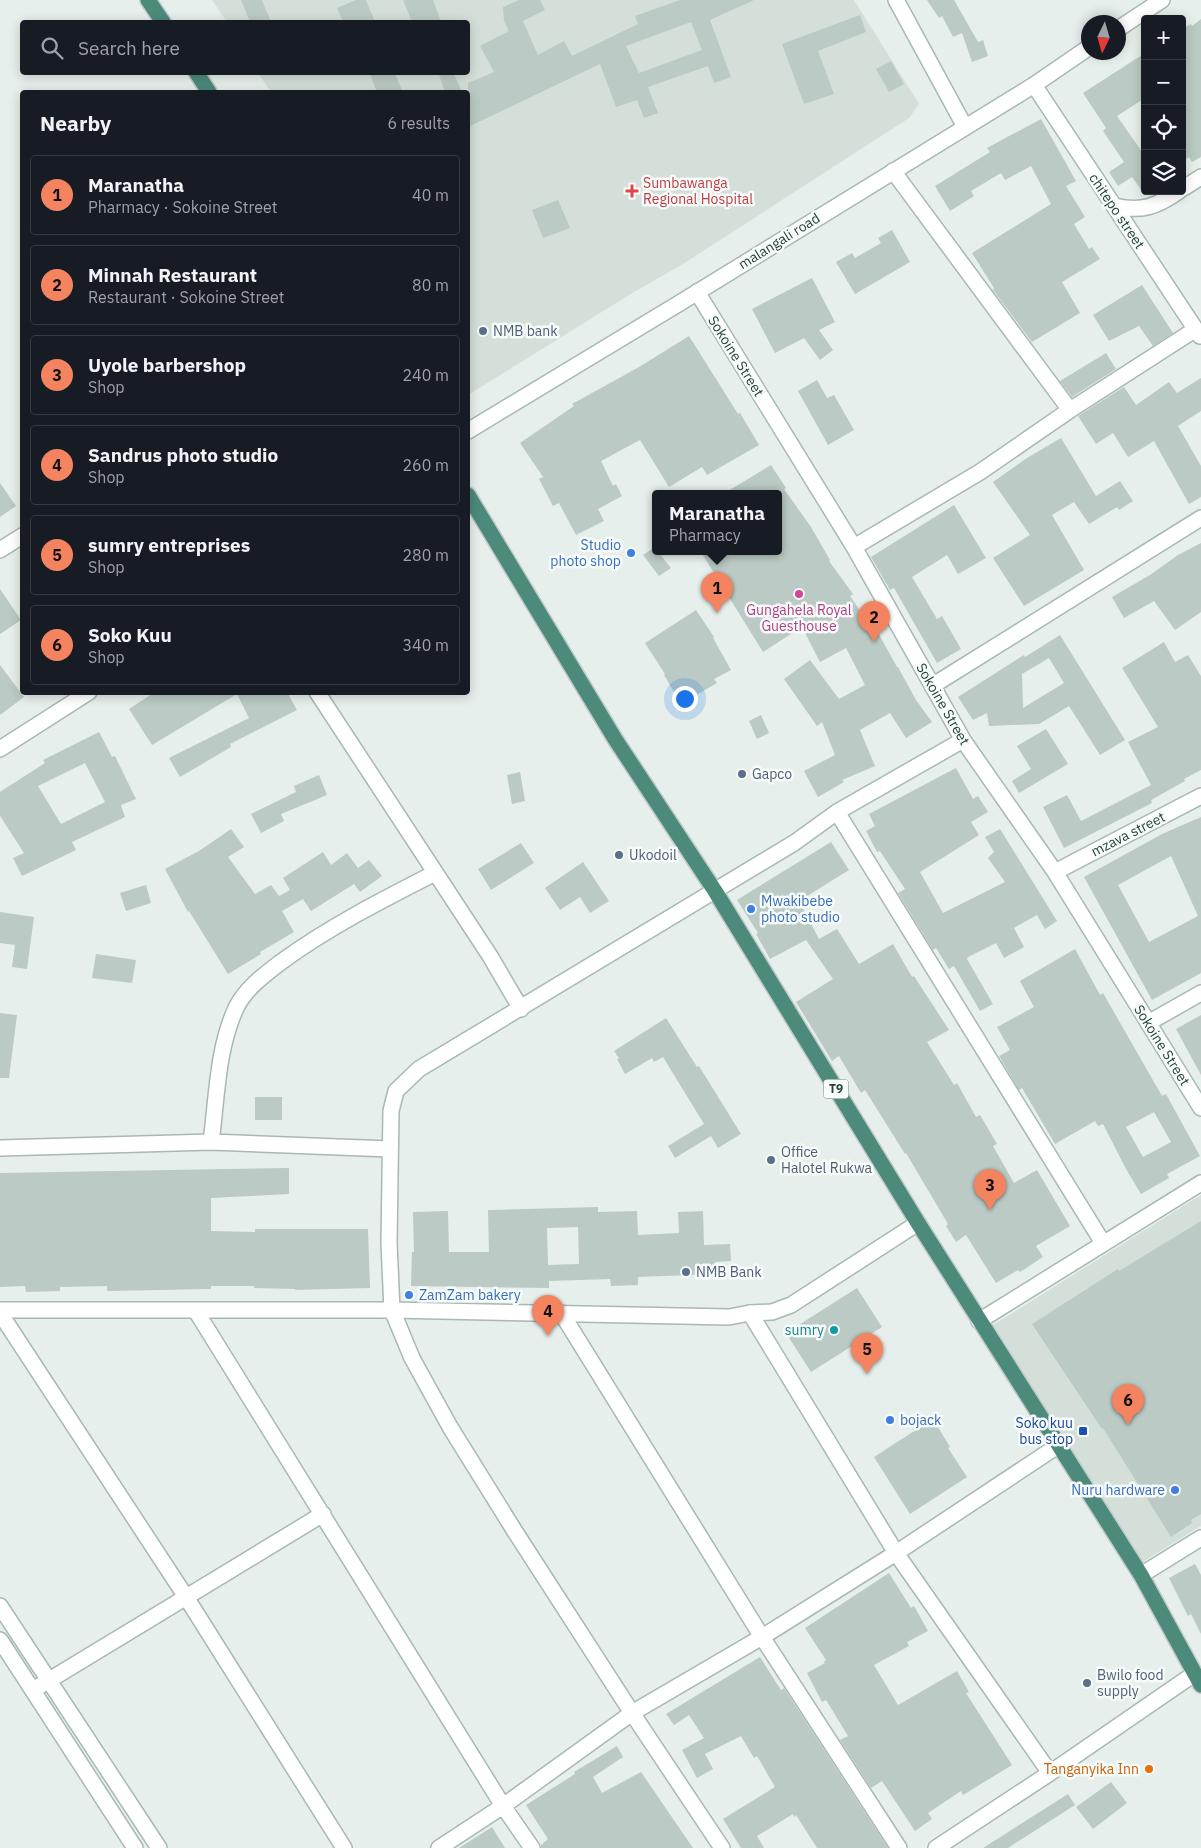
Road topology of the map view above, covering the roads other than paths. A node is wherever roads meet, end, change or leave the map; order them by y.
1 (148, 0) edge
2 (896, 0) edge
3 (1162, 0) edge
4 (162, 20) edge
5 (1126, 24) edge
6 (1081, 53) edge
7 (198, 75) edge
8 (1034, 85) junction
9 (208, 90) edge
10 (965, 127) junction
11 (893, 171) junction
12 (1201, 176) edge
13 (1186, 186) edge
14 (1172, 195) edge
15 (1114, 206) junction
16 (697, 292) junction
17 (1198, 333) edge
18 (1070, 410) junction
19 (470, 430) edge
20 (470, 499) edge
21 (1201, 518) edge
22 (20, 537) edge
23 (854, 547) junction
24 (0, 550) edge
25 (932, 686) junction
26 (84, 695) edge
27 (318, 695) edge
28 (963, 740) junction
29 (0, 749) edge
30 (1201, 796) edge
31 (837, 812) junction
32 (1054, 872) junction
33 (435, 873) junction
34 (715, 891) junction
35 (1201, 993) edge
36 (521, 1009) junction
37 (1148, 1023) junction
38 (1201, 1108) edge
39 (211, 1142) junction
40 (0, 1148) edge
41 (390, 1149) junction
42 (1201, 1183) edge
43 (918, 1223) junction
44 (1103, 1243) junction
45 (392, 1310) junction
46 (0, 1311) edge
47 (196, 1311) junction
48 (750, 1313) junction
49 (562, 1314) junction
50 (979, 1321) junction
51 (1059, 1445) junction
52 (322, 1514) junction
53 (1201, 1538) edge
54 (896, 1553) junction
55 (1141, 1575) junction
56 (186, 1597) junction
57 (0, 1606) edge
58 (762, 1638) junction
59 (0, 1640) edge
60 (1198, 1679) edge
61 (49, 1680) junction
62 (33, 1690) junction
63 (632, 1714) junction
64 (1050, 1773) junction
65 (503, 1806) junction
66 (134, 1848) edge
67 (159, 1848) edge
68 (344, 1848) edge
69 (438, 1848) edge
70 (532, 1848) edge
71 (722, 1848) edge
72 (900, 1848) edge
73 (936, 1848) edge

1 - 4 highway
2 - 10 street
3 - 5 street
6 - 8 street, malangali road
7 - 9 highway
8 - 10 street, malangali road
8 - 15 street, chitepo street
10 - 11 street, malangali road
11 - 16 street, malangali road
11 - 18 street
12 - 13 street
14 - 15 street
15 - 17 street, chitepo street
16 - 19 street, malangali road
16 - 23 street, Sokoine Street
17 - 18 street
18 - 23 street
20 - 34 highway, T9
21 - 25 street
22 - 24 street
23 - 25 street, Sokoine Street
25 - 28 street, Sokoine Street
26 - 29 street
27 - 33 street
28 - 31 street
28 - 32 street, Sokoine Street
30 - 32 street, mzava street
31 - 34 street
31 - 44 street
32 - 37 street, Sokoine Street
33 - 36 street
33 - 39 street
34 - 36 street
34 - 43 highway, T9
35 - 37 street
36 - 41 street
37 - 38 street, Sokoine Street
39 - 40 street
39 - 41 street
41 - 45 street
42 - 44 street
43 - 48 street
43 - 50 highway, T9
44 - 50 street
45 - 47 street
45 - 49 street
45 - 63 street
46 - 47 street
46 - 56 street
47 - 52 street
48 - 49 street
48 - 54 street
49 - 58 street
50 - 51 highway, T9
51 - 54 street
51 - 55 highway, T9
52 - 56 street
52 - 65 street
53 - 55 street
54 - 58 street
54 - 64 street
55 - 60 highway, T9
56 - 61 street
56 - 68 street
57 - 61 street
58 - 63 street
58 - 72 street
59 - 62 street
60 - 64 street
61 - 62 street
61 - 67 street
62 - 66 street
63 - 65 street
63 - 71 street
64 - 73 street
65 - 69 street
65 - 70 street

